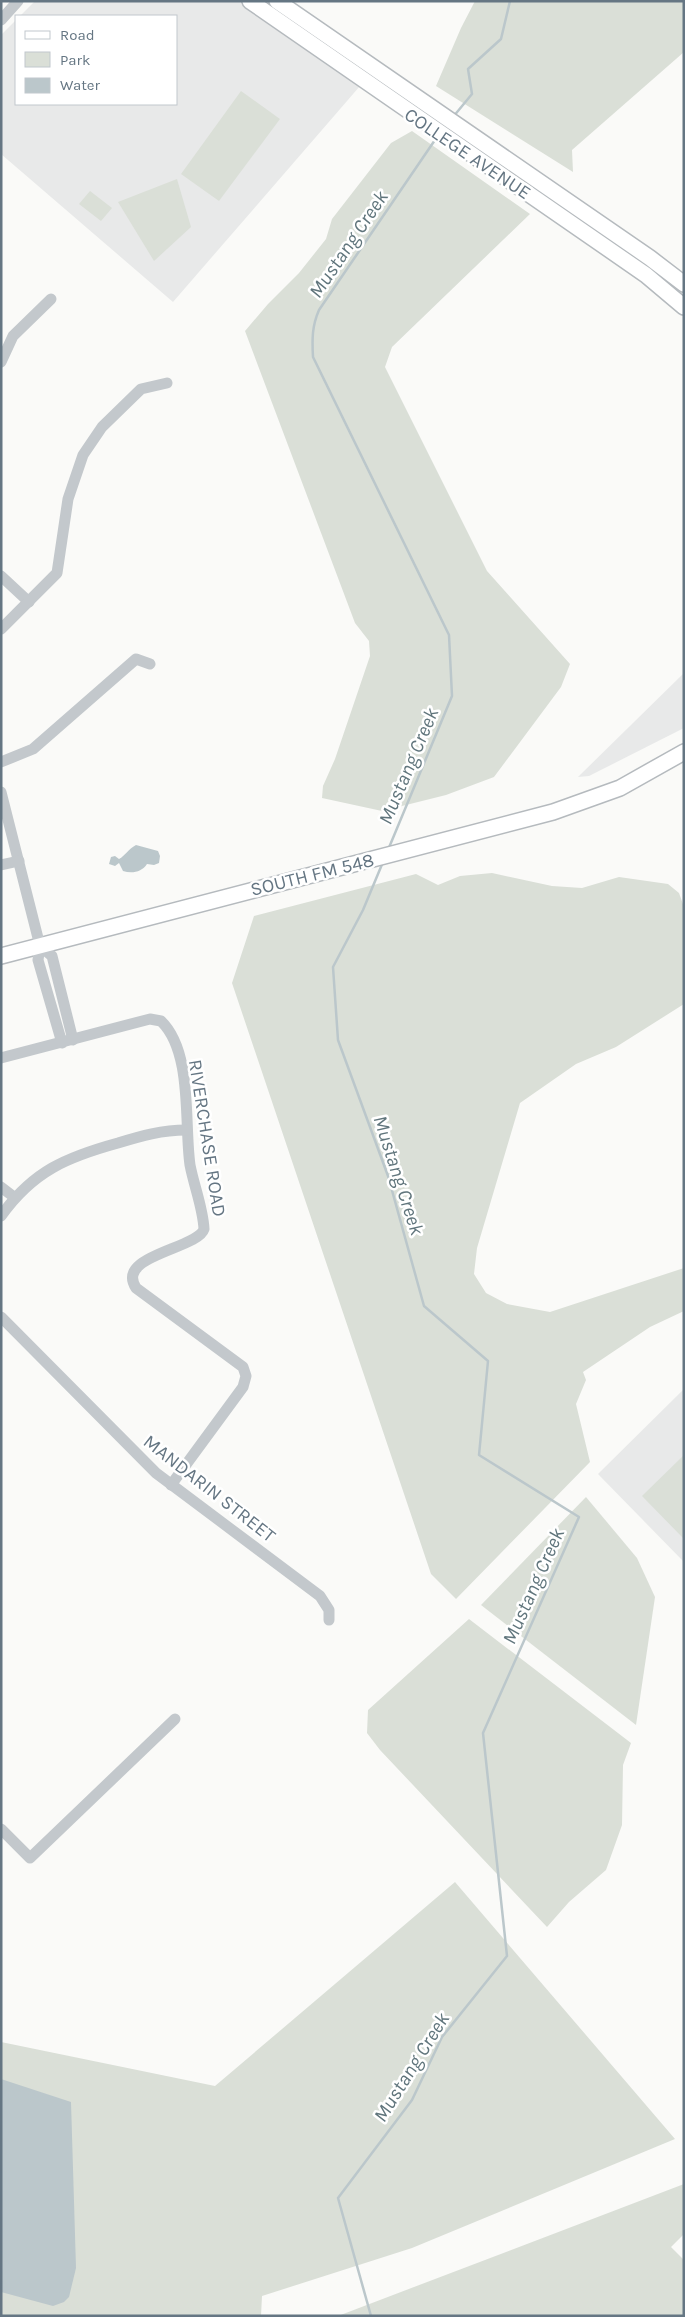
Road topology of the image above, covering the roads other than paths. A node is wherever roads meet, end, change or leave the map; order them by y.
1 (18, 1) edge
2 (250, 1) edge
3 (277, 1) edge
4 (1, 20) edge
5 (549, 188) junction
6 (539, 202) junction
7 (684, 284) edge
8 (51, 299) dead end
9 (684, 307) edge
10 (1, 362) edge
11 (167, 384) dead end
12 (1, 576) edge
13 (29, 602) junction
14 (1, 629) edge
15 (150, 664) dead end
16 (684, 752) edge
17 (684, 761) edge
18 (1, 762) edge
19 (620, 788) junction
20 (1, 792) edge
21 (19, 861) junction
22 (1, 865) edge
23 (40, 946) junction
24 (1, 956) edge
25 (68, 1041) junction
26 (1, 1058) edge
27 (186, 1130) junction
28 (1, 1187) edge
29 (14, 1197) junction
30 (1, 1216) edge
31 (1, 1317) edge
32 (170, 1485) junction
33 (329, 1620) dead end
34 (175, 1719) dead end
35 (1, 1829) edge

1 - 4 street
2 - 6 main road, COLLEGE AVENUE
3 - 5 main road, COLLEGE AVENUE
5 - 6 main road
5 - 7 main road, COLLEGE AVENUE
6 - 9 main road, COLLEGE AVENUE
8 - 10 street
11 - 13 street
12 - 13 street
13 - 14 street
15 - 18 street
16 - 19 main road, SOUTH FM 548
17 - 19 main road, SOUTH FM 548
19 - 23 main road, SOUTH FM 548
20 - 21 street
21 - 22 street
21 - 23 street
23 - 24 main road, SOUTH FM 548
23 - 25 street
25 - 26 street
25 - 27 street, RIVERCHASE ROAD
27 - 29 street
27 - 32 street, RIVERCHASE ROAD
28 - 29 street
29 - 30 street
31 - 32 street, MANDARIN STREET
32 - 33 street, MANDARIN STREET
34 - 35 street

